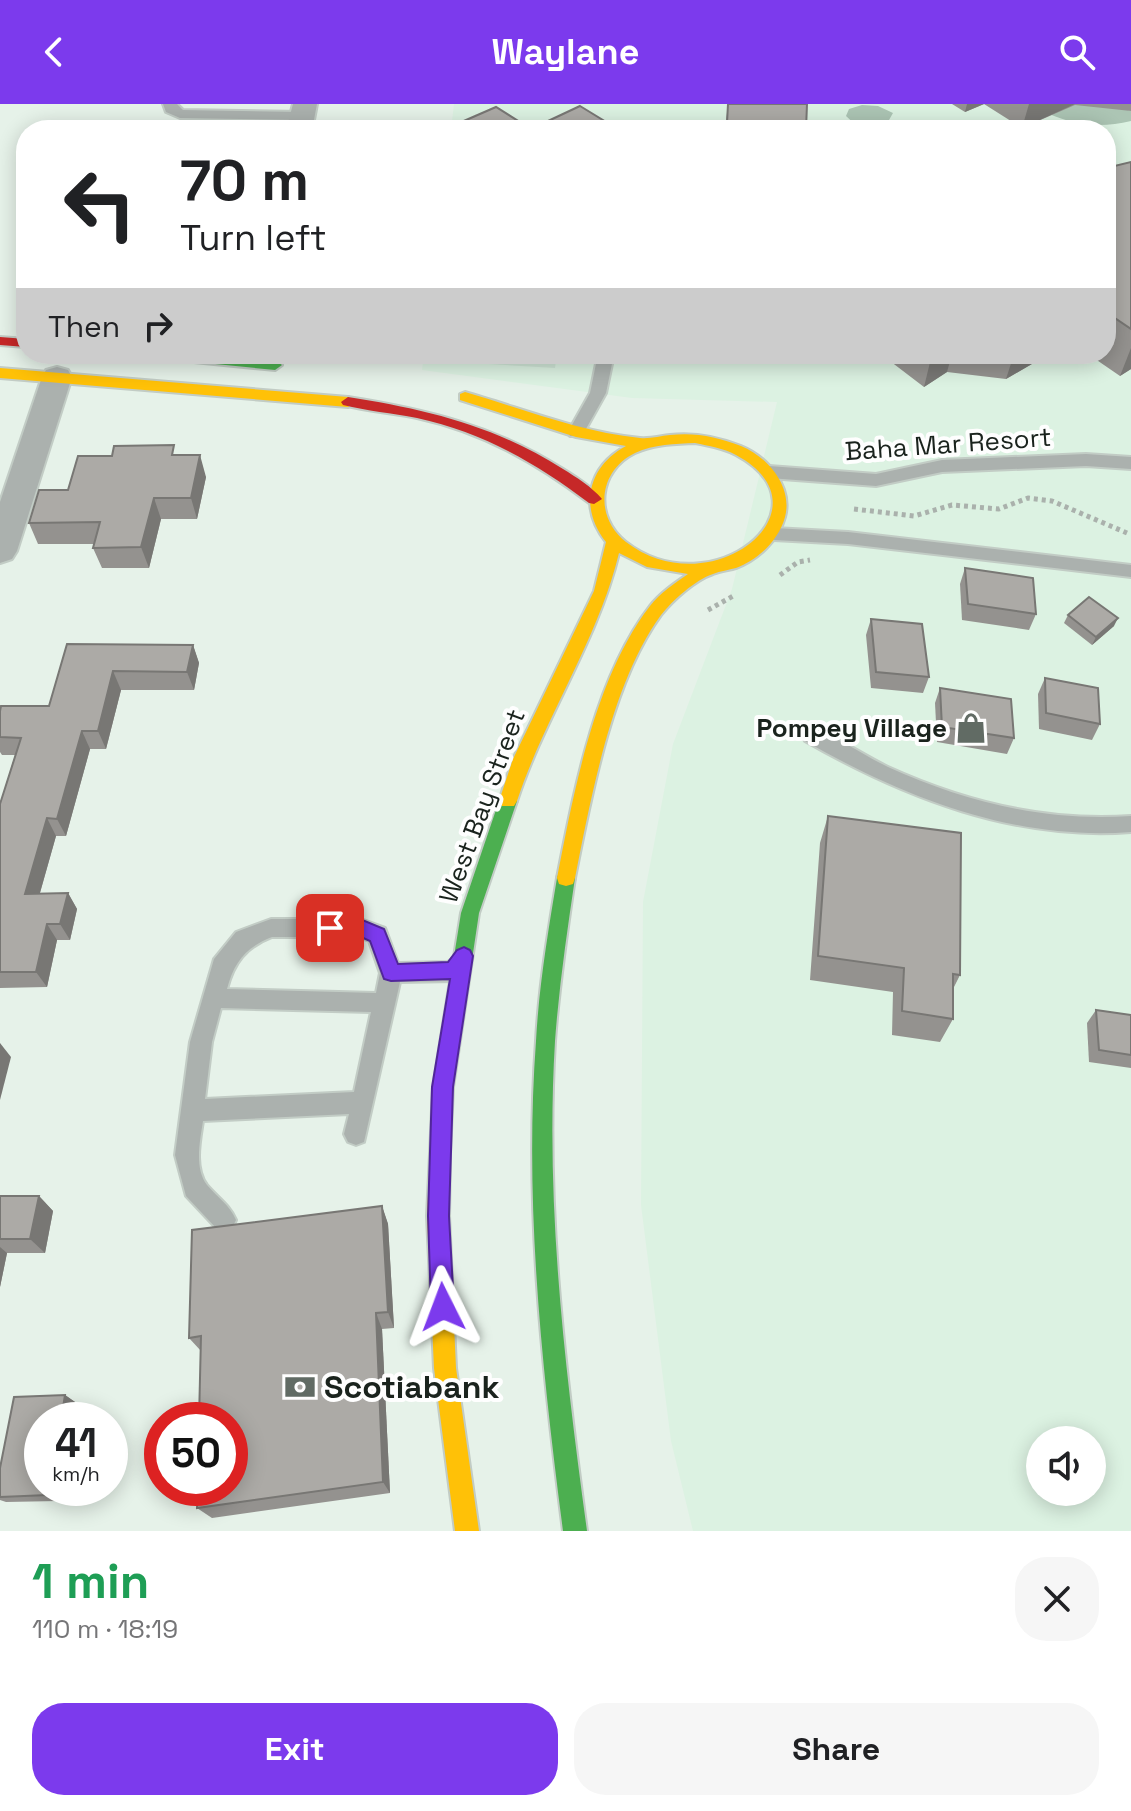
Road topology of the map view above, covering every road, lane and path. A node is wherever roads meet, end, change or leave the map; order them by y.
1 (170, 104) edge
2 (296, 114) edge
3 (278, 364) edge
4 (604, 364) edge
5 (293, 367) dead end
6 (0, 373) edge
7 (57, 377) junction
8 (449, 392) dead end
9 (576, 432) junction
10 (644, 444) junction
11 (1131, 463) edge
12 (769, 472) junction
13 (594, 499) junction
14 (854, 509) dead end
15 (8, 510) edge
16 (1127, 533) dead end
17 (774, 534) junction
18 (614, 542) junction
19 (0, 551) edge
20 (709, 568) junction
21 (1131, 571) edge
22 (812, 736) dead end
23 (1131, 824) edge
24 (464, 956) junction
25 (391, 973) junction
26 (213, 998) junction
27 (384, 1003) junction
28 (363, 1102) junction
29 (192, 1111) junction
30 (356, 1134) dead end
31 (224, 1220) dead end
32 (467, 1531) edge
33 (575, 1531) edge

1 - 2 lane
3 - 5 main road
4 - 9 lane
6 - 7 main road
7 - 13 main road
7 - 15 street
8 - 9 main road
9 - 10 main road
10 - 12 main road
10 - 13 main road
11 - 12 lane, Baha Mar Resort
12 - 17 main road
13 - 18 main road
14 - 16 path
15 - 19 street
17 - 20 main road
17 - 21 lane
18 - 20 main road
18 - 24 main road, West Bay Street
20 - 33 main road
22 - 23 lane
24 - 25 lane
24 - 32 main road, West Bay Street
25 - 26 lane
25 - 27 lane
26 - 27 lane
26 - 29 lane
27 - 28 lane
28 - 29 lane
28 - 30 lane
29 - 31 lane

